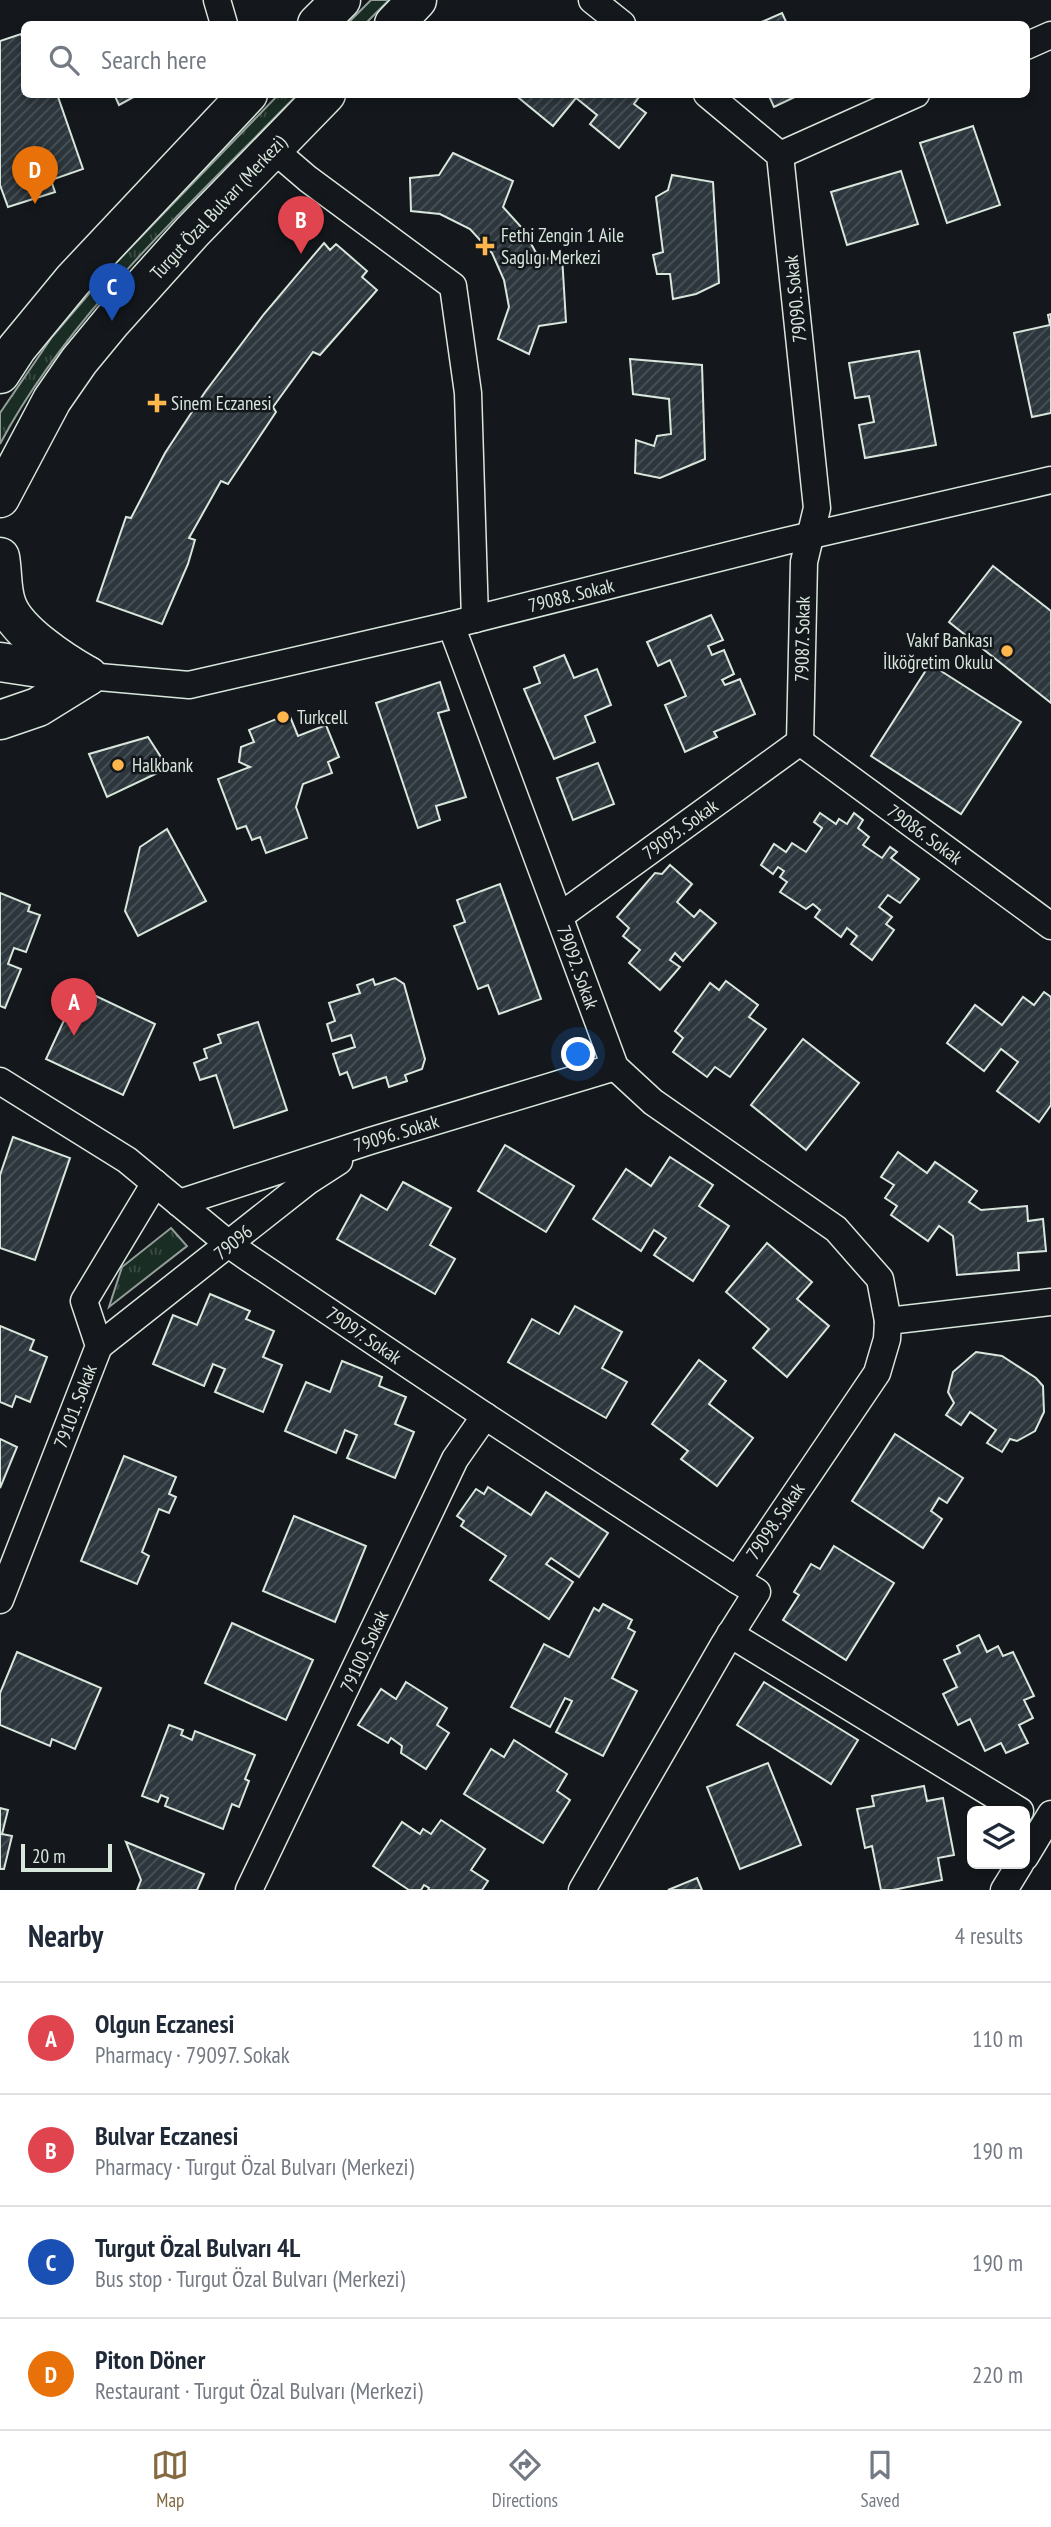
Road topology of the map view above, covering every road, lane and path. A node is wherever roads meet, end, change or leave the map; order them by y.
1 (217, 0) edge
2 (341, 0) edge
3 (418, 0) edge
4 (592, 0) edge
5 (223, 21) edge
6 (320, 21) edge
7 (397, 21) edge
8 (618, 21) edge
9 (1051, 35) edge
10 (1030, 45) edge
11 (244, 98) edge
12 (322, 98) edge
13 (712, 98) edge
14 (907, 98) edge
15 (272, 149) junction
16 (780, 155) junction
17 (6, 351) edge
18 (1051, 480) edge
19 (0, 498) edge
20 (810, 536) junction
21 (0, 557) edge
22 (463, 622) junction
23 (0, 662) edge
24 (88, 676) junction
25 (0, 720) edge
26 (800, 742) junction
27 (560, 916) junction
28 (1051, 926) edge
29 (615, 1068) junction
30 (0, 1081) edge
31 (370, 1141) junction
32 (155, 1183) junction
33 (179, 1203) junction
34 (230, 1245) junction
35 (1051, 1302) edge
36 (888, 1321) junction
37 (99, 1346) junction
38 (485, 1416) junction
39 (737, 1580) junction
40 (0, 1600) edge
41 (730, 1634) junction
42 (1012, 1806) edge
43 (1043, 1821) edge
44 (1030, 1847) edge
45 (1017, 1869) edge
46 (249, 1890) edge
47 (582, 1890) edge
48 (1004, 1890) edge

1 - 5 street
2 - 6 main road
3 - 7 main road
4 - 8 street
9 - 10 street
11 - 17 main road
12 - 15 main road, Turgut Özal Bulvarı (Merkezi)
13 - 16 street
14 - 16 street
15 - 19 main road, Turgut Özal Bulvarı (Merkezi)
15 - 22 street, 79092. Sokak
16 - 20 street, 79090. Sokak
18 - 20 street, 79088. Sokak
20 - 22 street, 79088. Sokak
20 - 26 street, 79087. Sokak
21 - 24 main road
22 - 24 street, 79088. Sokak
22 - 27 street, 79092. Sokak
23 - 24 main road
24 - 25 main road
26 - 27 street, 79093. Sokak
26 - 28 street, 79086. Sokak
27 - 29 street, 79092. Sokak
29 - 31 street, 79096. Sokak
29 - 36 street, 79092. Sokak
30 - 32 street, 79097. Sokak
31 - 33 street, 79096. Sokak
31 - 34 street, 79096
32 - 33 street, 79097. Sokak
32 - 37 street, 79101. Sokak
33 - 34 street, 79097. Sokak
34 - 37 street, 79096
34 - 38 street, 79097. Sokak
35 - 36 street
36 - 39 street, 79098. Sokak
37 - 40 street, 79101. Sokak
38 - 39 street, 79097. Sokak
38 - 46 street, 79100. Sokak
39 - 41 street, 79098. Sokak
41 - 42 street
41 - 47 street, 79098. Sokak
43 - 44 street
45 - 48 street

